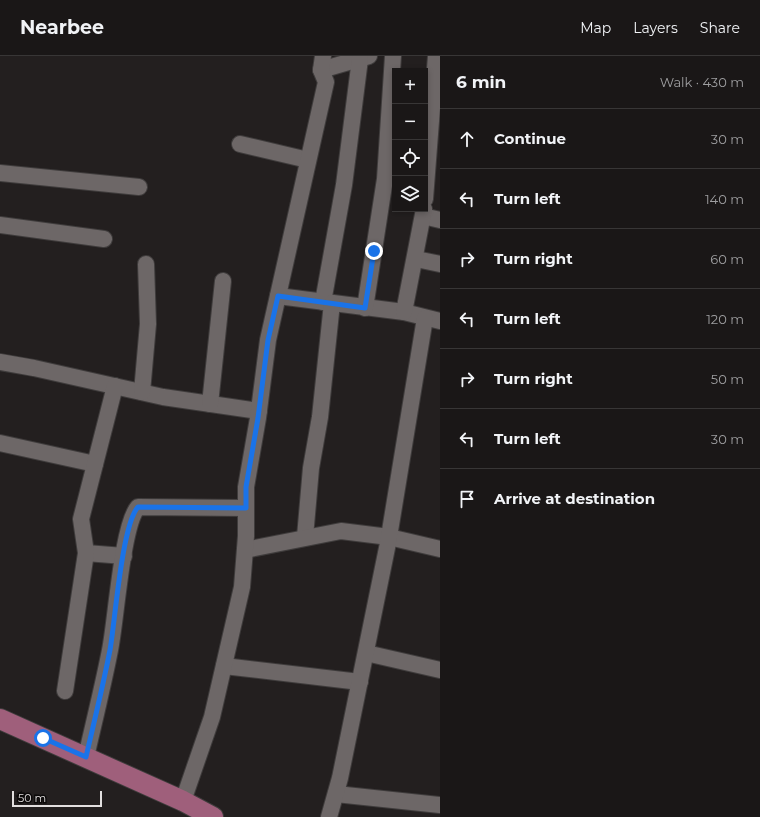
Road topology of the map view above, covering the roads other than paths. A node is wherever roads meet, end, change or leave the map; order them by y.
1 (393, 56) edge
2 (436, 56) edge
3 (364, 58) edge
4 (322, 63) edge
5 (240, 144) dead end
6 (308, 160) junction
7 (0, 173) edge
8 (427, 176) edge
9 (139, 188) dead end
10 (424, 213) edge
11 (440, 220) edge
12 (0, 225) edge
13 (104, 239) dead end
14 (416, 259) junction
15 (146, 264) dead end
16 (440, 264) edge
17 (223, 281) dead end
18 (278, 296) junction
19 (327, 302) junction
20 (365, 308) junction
21 (404, 312) junction
22 (433, 319) edge
23 (0, 362) edge
24 (115, 386) junction
25 (142, 392) junction
26 (210, 404) junction
27 (259, 411) junction
28 (0, 443) edge
29 (95, 464) junction
30 (246, 508) junction
31 (305, 537) junction
32 (389, 537) junction
33 (440, 549) edge
34 (245, 550) junction
35 (86, 552) junction
36 (124, 556) junction
37 (366, 653) junction
38 (224, 666) junction
39 (440, 670) edge
40 (360, 682) junction
41 (65, 691) dead end
42 (0, 719) edge
43 (86, 757) junction
44 (336, 794) junction
45 (183, 801) junction
46 (440, 805) edge
47 (213, 817) edge
48 (329, 817) edge

1 - 20 street
2 - 8 street
3 - 4 street
3 - 19 street
4 - 6 street
5 - 6 street
6 - 18 street
7 - 9 street
10 - 11 street
10 - 14 street
12 - 13 street
14 - 16 street
14 - 21 street
15 - 25 street
17 - 26 street
18 - 19 street
18 - 27 street
19 - 20 street
19 - 31 street
20 - 21 street
21 - 22 street
22 - 32 street
23 - 24 street
24 - 25 street
24 - 29 street
25 - 26 street
26 - 27 street
27 - 30 street
28 - 29 street
29 - 35 street
30 - 34 street
30 - 36 street
31 - 32 street
31 - 34 street
32 - 33 street
32 - 37 street
34 - 38 street
35 - 36 street
35 - 41 street
36 - 43 street
37 - 39 street
37 - 40 street
38 - 40 street
38 - 45 street
40 - 44 street
42 - 43 main road
43 - 45 main road
44 - 46 street
44 - 48 street
45 - 47 main road

